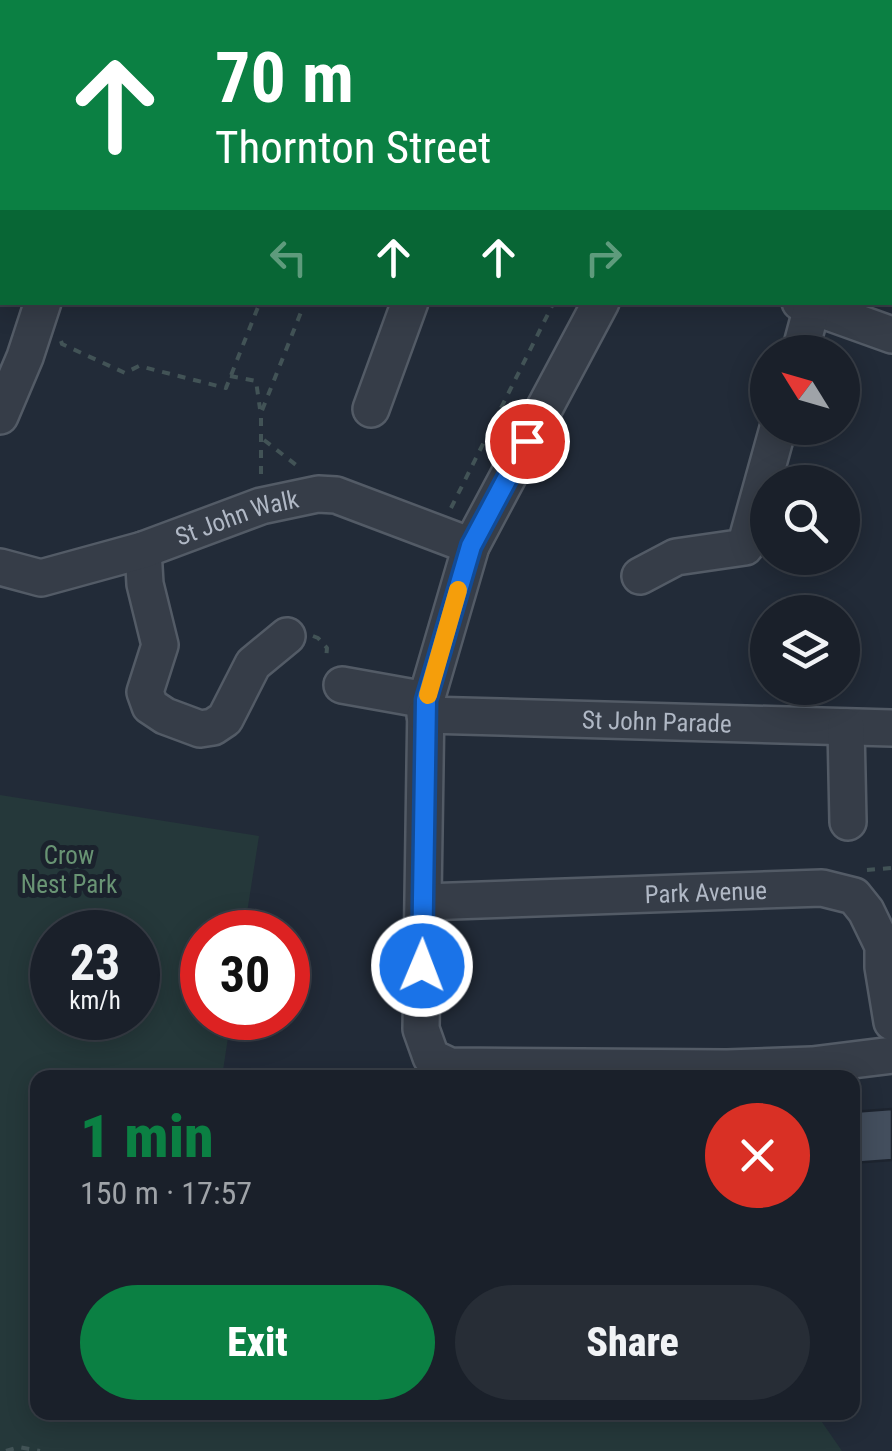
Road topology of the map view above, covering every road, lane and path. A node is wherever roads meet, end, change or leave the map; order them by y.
1 (259, 305) edge
2 (303, 305) edge
3 (409, 305) edge
4 (552, 305) edge
5 (600, 305) edge
6 (806, 305) edge
7 (41, 308) edge
8 (802, 335) edge
9 (892, 335) edge
10 (8, 370) edge
11 (230, 376) junction
12 (371, 410) dead end
13 (261, 413) junction
14 (0, 416) edge
15 (773, 445) edge
16 (261, 506) junction
17 (438, 533) junction
18 (471, 546) junction
19 (143, 550) junction
20 (0, 567) edge
21 (640, 576) dead end
22 (287, 636) joint
23 (342, 685) joint
24 (426, 707) junction
25 (846, 727) junction
26 (892, 728) edge
27 (848, 822) dead end
28 (424, 902) junction
29 (892, 1022) edge
30 (892, 1054) edge
31 (6, 1451) edge
32 (40, 1451) edge

1 - 11 path
2 - 13 path
3 - 12 street
4 - 17 path
5 - 18 street
6 - 8 street
6 - 9 street
7 - 10 street
7 - 11 path
10 - 14 street
11 - 13 path
13 - 16 path
15 - 21 street
16 - 17 street, St John Walk
16 - 19 street, St John Walk
17 - 18 street, St John Walk
18 - 24 street
19 - 20 street, St John Walk
19 - 22 street
22 - 23 path
23 - 24 street, St John Parade
24 - 25 street, St John Parade
24 - 28 street
25 - 26 street, St John Parade
25 - 27 street
28 - 29 street, Park Avenue
28 - 30 street
31 - 32 path

